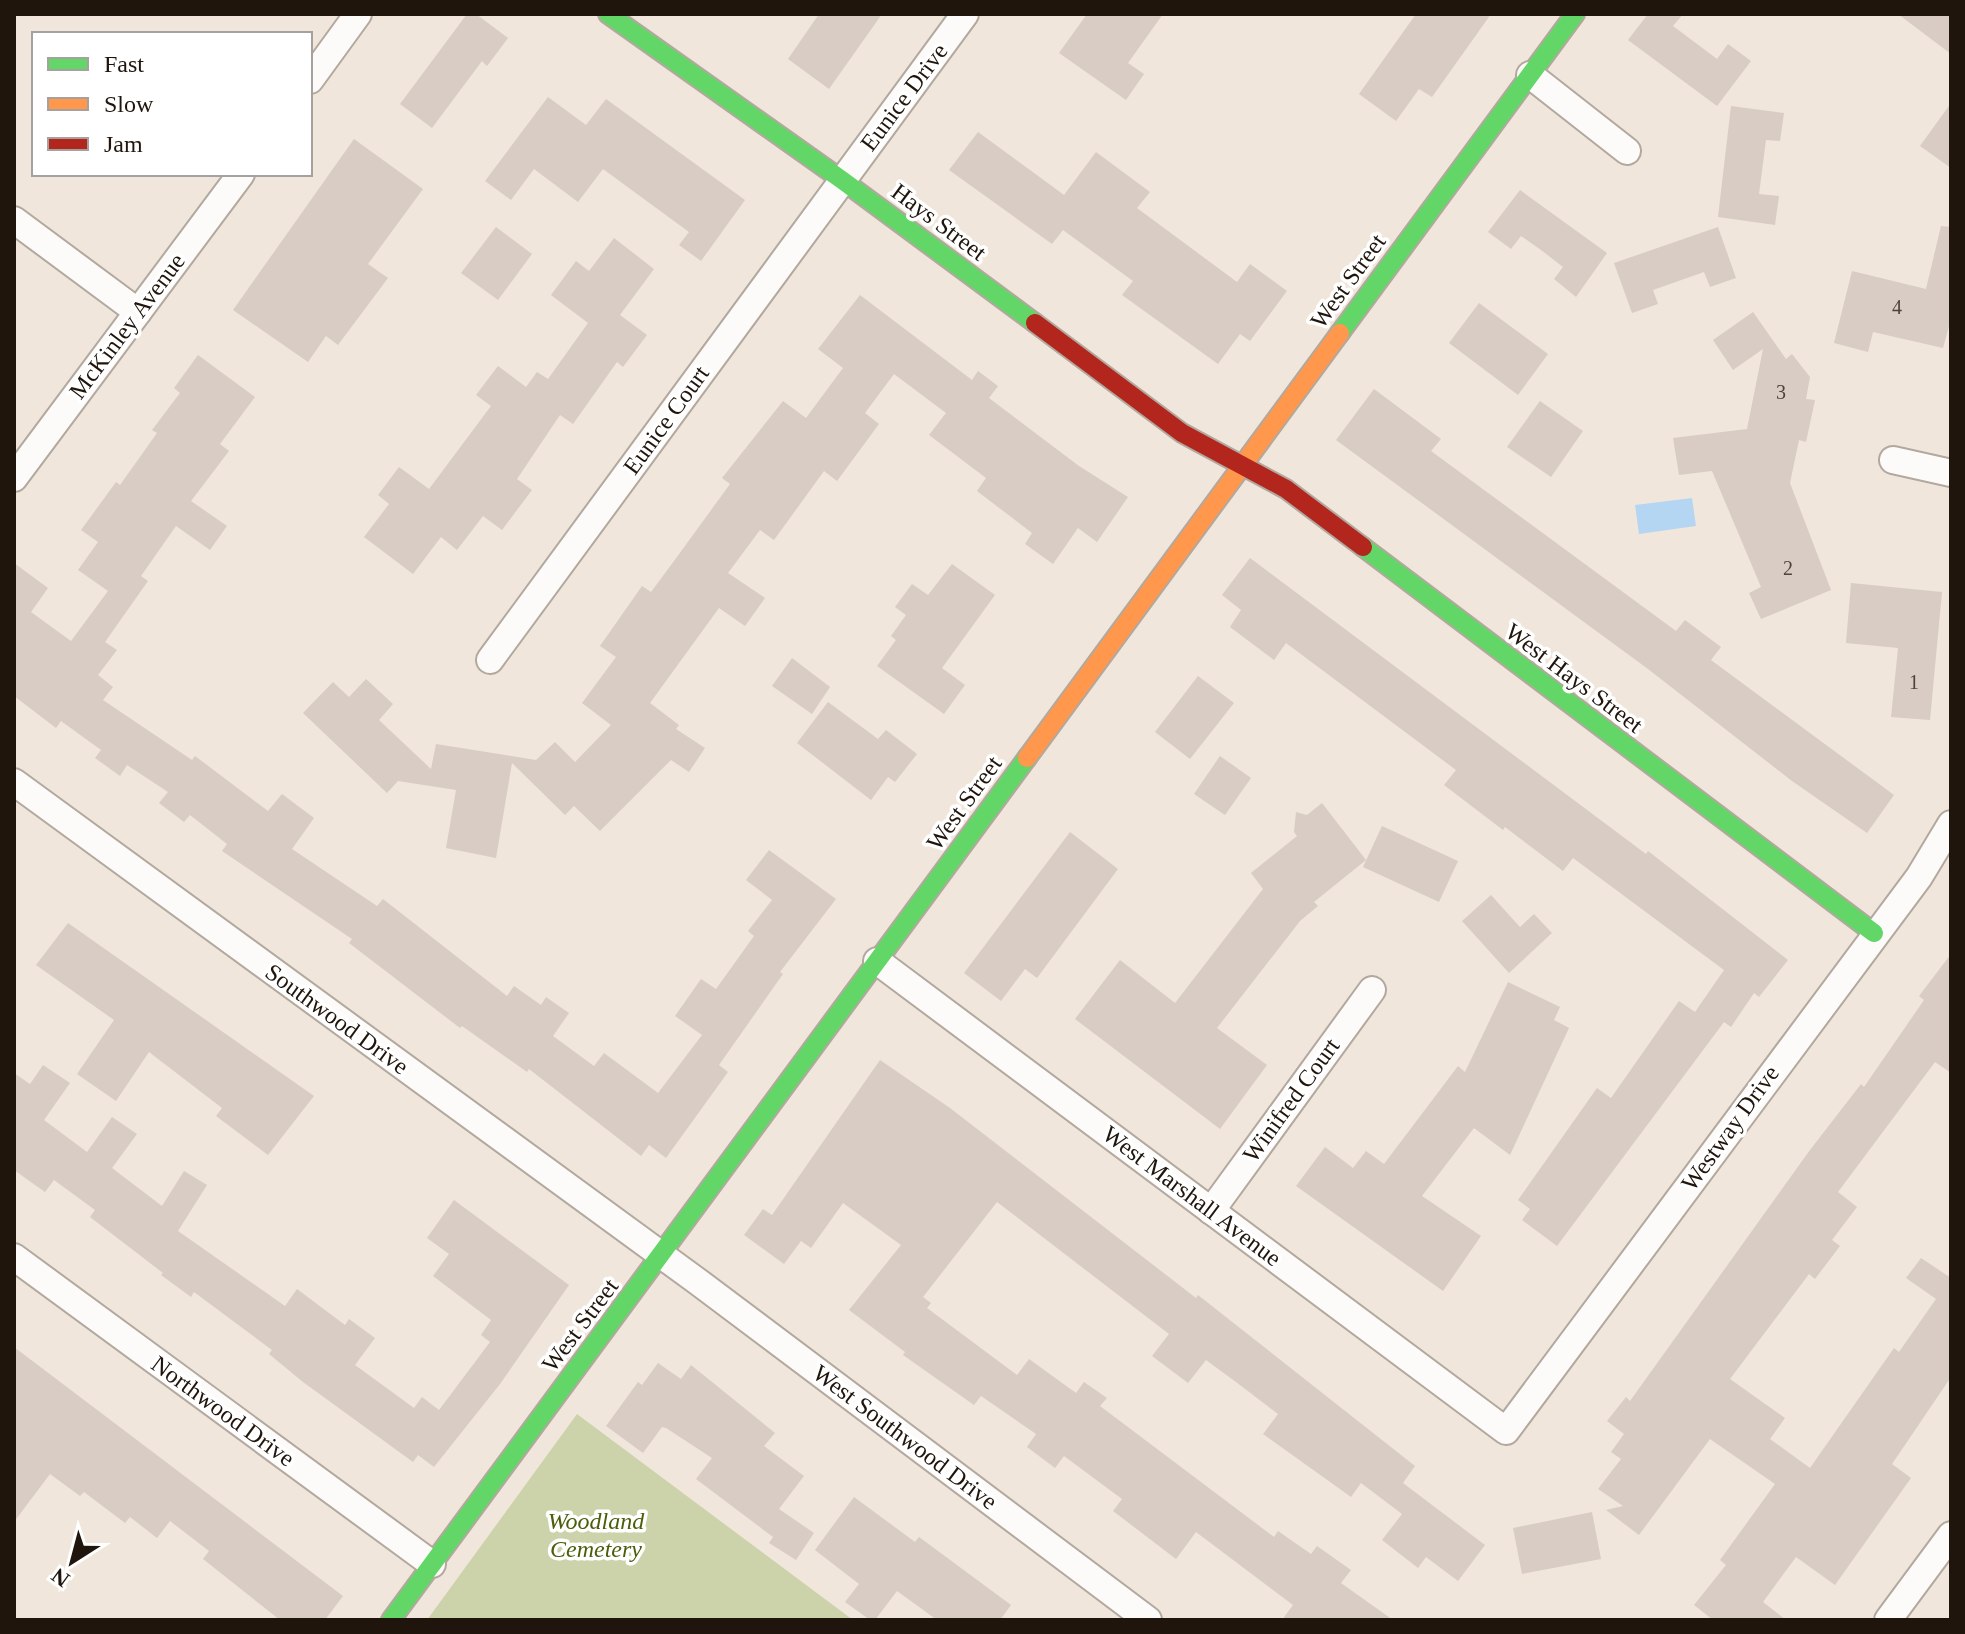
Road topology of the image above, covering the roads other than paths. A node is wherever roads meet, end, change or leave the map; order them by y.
1 (358, 14) edge
2 (608, 14) edge
3 (965, 14) edge
4 (1575, 14) edge
5 (1530, 75) junction
6 (312, 77) edge
7 (1627, 151) dead end
8 (240, 176) edge
9 (842, 180) junction
10 (14, 220) edge
11 (138, 312) junction
12 (1893, 460) dead end
13 (1242, 466) junction
14 (1951, 473) edge
15 (14, 478) edge
16 (490, 660) dead end
17 (14, 782) edge
18 (1951, 824) edge
19 (1874, 933) junction
20 (877, 961) junction
21 (1372, 990) dead end
22 (1211, 1211) junction
23 (661, 1255) junction
24 (14, 1257) edge
25 (1506, 1431) joint
26 (1951, 1535) edge
27 (432, 1564) junction
28 (391, 1620) edge
29 (1148, 1620) edge
30 (1888, 1620) edge

1 - 6 street
2 - 9 main road, Hays Street
3 - 9 street, Eunice Drive
4 - 5 main road, West Street
5 - 7 street
5 - 13 main road, West Street
8 - 11 street, McKinley Avenue
9 - 13 main road, Hays Street
9 - 16 street, Eunice Court
10 - 11 street
11 - 15 street, McKinley Avenue
12 - 14 street
13 - 19 main road, West Hays Street
13 - 20 main road, West Street
17 - 23 street, Southwood Drive
18 - 19 street, Westway Drive
19 - 25 street, Westway Drive
20 - 22 street, West Marshall Avenue
20 - 23 main road, West Street
21 - 22 street, Winifred Court
22 - 25 street, West Marshall Avenue
23 - 27 main road, West Street
23 - 29 street, West Southwood Drive
24 - 27 street, Northwood Drive
26 - 30 street
27 - 28 main road, West Street

